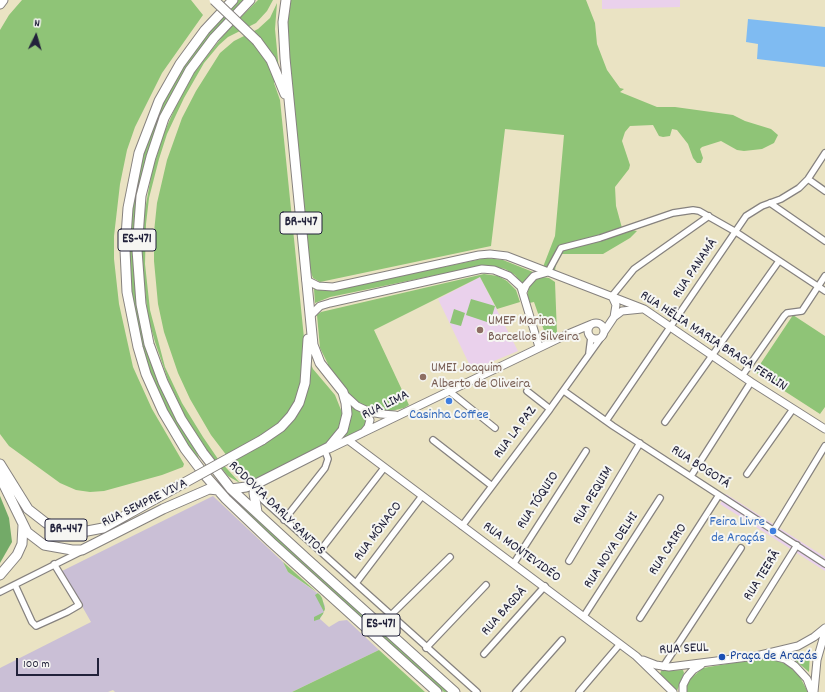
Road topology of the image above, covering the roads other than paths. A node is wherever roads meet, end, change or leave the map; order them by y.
1 (3, 0) edge
2 (214, 0) edge
3 (233, 0) edge
4 (250, 0) edge
5 (286, 0) edge
6 (0, 4) edge
7 (292, 131) junction
8 (825, 153) edge
9 (808, 180) junction
10 (825, 191) edge
11 (770, 203) junction
12 (709, 216) junction
13 (736, 232) junction
14 (825, 241) edge
15 (780, 261) junction
16 (548, 272) junction
17 (825, 276) edge
18 (306, 280) junction
19 (818, 287) junction
20 (825, 291) edge
21 (523, 292) junction
22 (612, 296) junction
23 (644, 309) junction
24 (310, 316) junction
25 (614, 318) junction
26 (596, 324) junction
27 (671, 327) junction
28 (603, 333) junction
29 (568, 334) junction
30 (590, 336) junction
31 (539, 348) junction
32 (589, 354) junction
33 (713, 356) junction
34 (742, 376) junction
35 (751, 382) junction
36 (449, 391) junction
37 (527, 391) dead end
38 (564, 391) junction
39 (342, 392) junction
40 (363, 409) junction
41 (550, 409) junction
42 (793, 409) junction
43 (399, 414) junction
44 (606, 421) junction
45 (665, 422) dead end
46 (495, 428) dead end
47 (825, 429) edge
48 (364, 432) junction
49 (348, 440) junction
50 (433, 440) dead end
51 (640, 443) junction
52 (825, 446) edge
53 (325, 451) junction
54 (586, 451) dead end
55 (0, 464) edge
56 (384, 468) junction
57 (746, 474) dead end
58 (691, 476) junction
59 (0, 477) edge
60 (259, 482) junction
61 (492, 486) junction
62 (231, 489) junction
63 (218, 490) junction
64 (719, 495) junction
65 (422, 496) junction
66 (660, 498) dead end
67 (257, 512) junction
68 (284, 520) junction
69 (23, 525) junction
70 (462, 526) junction
71 (774, 530) junction
72 (797, 545) junction
73 (741, 548) dead end
74 (82, 550) junction
75 (320, 551) junction
76 (450, 557) dead end
77 (569, 561) dead end
78 (514, 563) junction
79 (54, 564) junction
80 (825, 564) edge
81 (0, 575) edge
82 (356, 583) junction
83 (15, 585) junction
84 (486, 585) dead end
85 (545, 586) junction
86 (0, 592) edge
87 (391, 615) junction
88 (584, 616) junction
89 (640, 618) dead end
90 (750, 620) dead end
91 (825, 628) edge
92 (825, 632) edge
93 (562, 640) dead end
94 (620, 644) junction
95 (426, 648) junction
96 (484, 654) dead end
97 (636, 656) junction
98 (756, 656) junction
99 (707, 663) junction
100 (663, 666) junction
101 (437, 692) edge
102 (456, 692) edge
103 (477, 692) edge
104 (516, 692) edge
105 (579, 692) edge
106 (673, 692) edge
107 (683, 692) edge
108 (813, 692) edge

1 - 6 main road
2 - 7 main road, BR-447, bridge
3 - 63 main road, RODOVIA DARLY SANTOS / ES-471
4 - 62 main road, RODOVIA DARLY SANTOS / ES-471
5 - 7 main road
7 - 18 main road, BR-447
8 - 9 street, RUA PANAMÁ
9 - 10 street
9 - 11 street, RUA PANAMÁ
11 - 13 street, RUA PANAMÁ
11 - 14 street
12 - 13 street
12 - 16 street
12 - 22 street
13 - 15 street
13 - 27 street, RUA PANAMÁ
15 - 19 street
15 - 33 street
16 - 18 street, RUA HÉLIA MARIA BRAGA FERLIN
16 - 21 street
16 - 22 street, RUA HÉLIA MARIA BRAGA FERLIN
17 - 19 street
18 - 24 main road, BR-447
19 - 20 street
19 - 34 street
21 - 24 street
21 - 31 street
22 - 23 street, RUA HÉLIA MARIA BRAGA FERLIN
22 - 25 street
23 - 25 street, RUA LA PAZ
23 - 27 street, RUA HÉLIA MARIA BRAGA FERLIN
24 - 39 main road
24 - 55 main road, BR-447, bridge
25 - 26 street, RUA LA PAZ
25 - 28 street, RUA LA PAZ
26 - 28 street
26 - 29 street, RUA LIMA
26 - 30 street
27 - 33 street, RUA HÉLIA MARIA BRAGA FERLIN
27 - 44 street, RUA PANAMÁ
28 - 30 street, RUA LIMA
28 - 32 street, RUA LA PAZ
29 - 30 street, RUA LIMA
29 - 31 street, RUA LIMA
30 - 32 street, RUA LA PAZ
31 - 36 street, RUA LIMA
32 - 38 street, RUA LA PAZ
33 - 34 street, RUA HÉLIA MARIA BRAGA FERLIN
33 - 45 street
34 - 35 street, RUA HÉLIA MARIA BRAGA FERLIN
35 - 42 street, RUA HÉLIA MARIA BRAGA FERLIN
35 - 58 street
36 - 43 street, RUA LIMA
36 - 46 street
37 - 41 street
38 - 41 street, RUA LA PAZ
38 - 44 street, RUA BOGOTÁ
39 - 40 street
39 - 53 main road
40 - 43 street
40 - 48 street
41 - 61 street, RUA LA PAZ
42 - 47 street, RUA HÉLIA MARIA BRAGA FERLIN
42 - 57 street
43 - 48 street, RUA LIMA
44 - 51 street, RUA BOGOTÁ
48 - 49 street, RUA LIMA
49 - 53 street, RUA LIMA
49 - 56 street, RUA MONTEVIDÉO
50 - 61 street
51 - 58 street, RUA BOGOTÁ
51 - 77 street, RUA PEQUIM
52 - 71 street
53 - 60 main road, RUA LIMA
53 - 68 street
54 - 78 street, RUA TÓQUIO
56 - 65 street, RUA MONTEVIDÉO
56 - 75 street
58 - 64 street, RUA BOGOTÁ
59 - 69 main road, BR-447
60 - 62 main road, RUA LIMA
60 - 67 main road
60 - 68 street
61 - 70 street, RUA LA PAZ
62 - 67 main road, RODOVIA DARLY SANTOS / ES-471
63 - 74 main road, RUA SEMPRE VIVA / BR-447
63 - 101 main road, RODOVIA DARLY SANTOS / ES-471
64 - 71 street, RUA BOGOTÁ
64 - 89 street, RUA CAIRO
65 - 70 street, RUA MONTEVIDÉO
65 - 82 street, RUA MÔNACO
66 - 88 street, RUA NOVA DELHI
67 - 102 main road, RODOVIA DARLY SANTOS / ES-471
68 - 75 street
69 - 74 main road, BR-447
69 - 81 main road
70 - 78 street, RUA MONTEVIDÉO
71 - 72 street, RUA BOGOTÁ
72 - 80 street, RUA BOGOTÁ
72 - 90 street, RUA TEERÃ
73 - 100 street
74 - 79 street, RUA SEMPRE VIVA
75 - 82 street
76 - 87 street
78 - 85 street, RUA MONTEVIDÉO
79 - 83 street, RUA SEMPRE VIVA
79 - 83 street
82 - 87 street
83 - 86 street, RUA SEMPRE VIVA
84 - 95 street
85 - 88 street, RUA MONTEVIDÉO
85 - 96 street, RUA BAGDÁ
87 - 95 street
88 - 94 street, RUA MONTEVIDÉO
91 - 98 street, RUA SEUL
92 - 108 street
93 - 104 street
94 - 97 street, RUA MONTEVIDÉO
94 - 105 street
95 - 103 street
97 - 100 street, RUA SEUL
97 - 106 street, RUA MONTEVIDÉO
98 - 99 street, RUA SEUL
98 - 108 street
99 - 100 street, RUA SEUL
99 - 107 street

